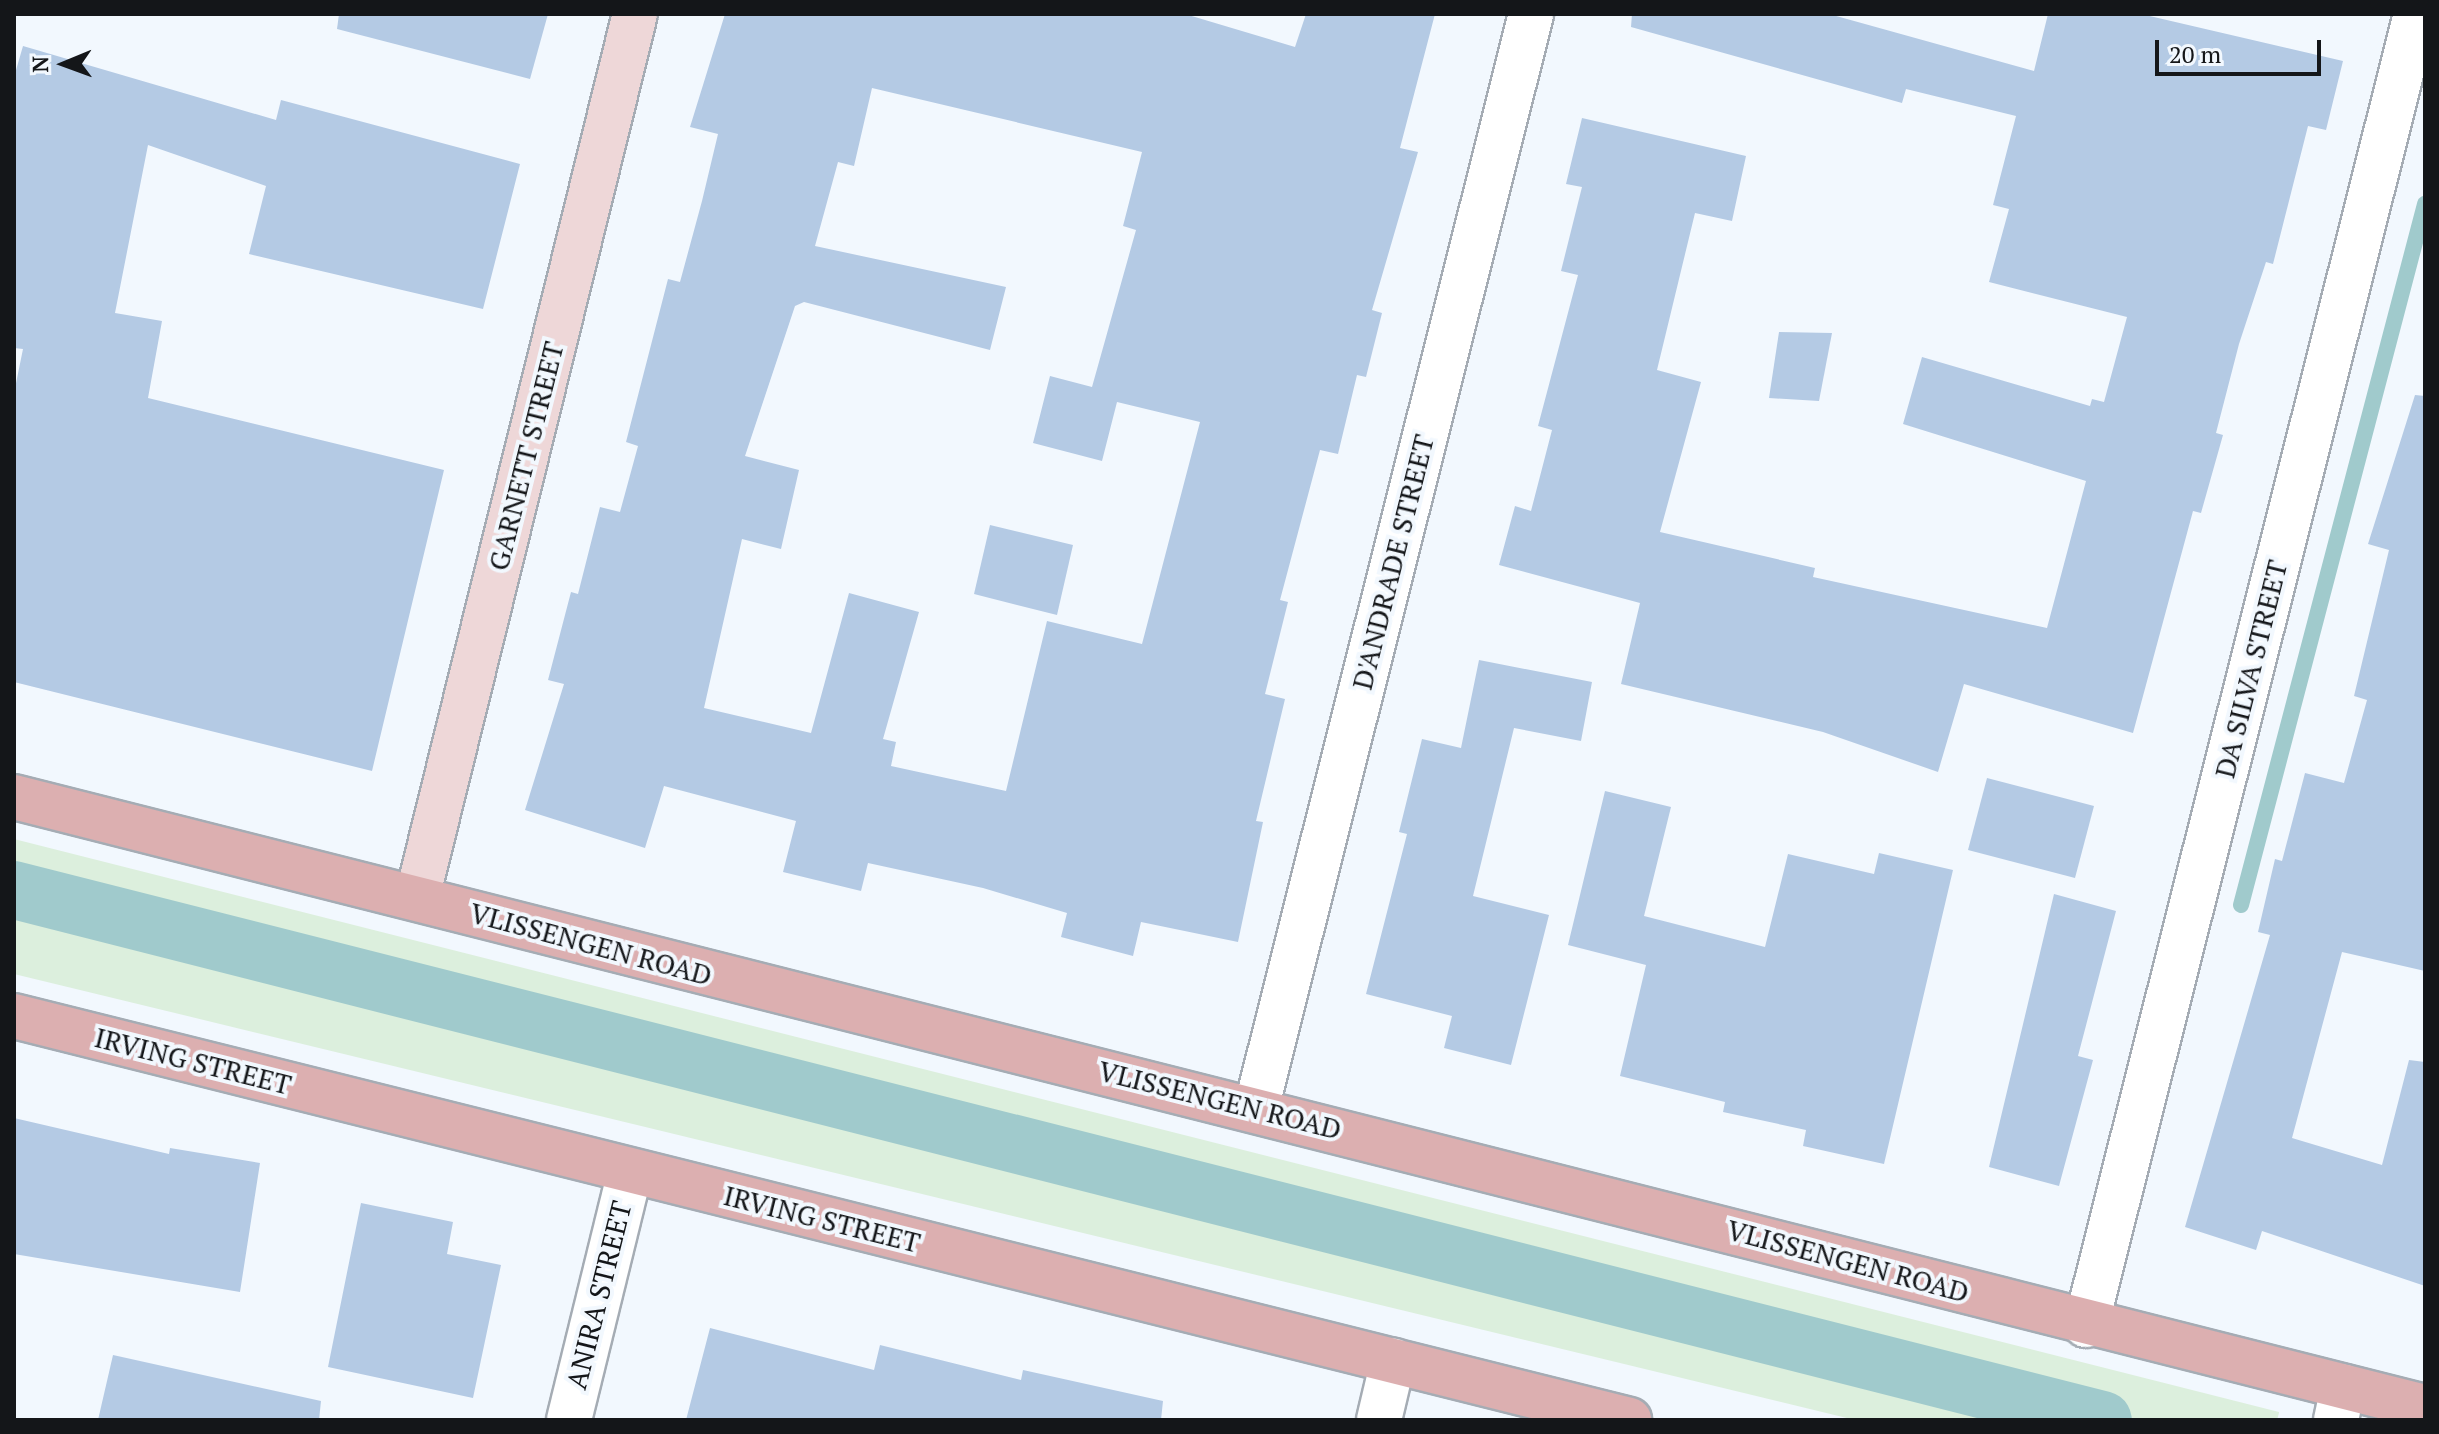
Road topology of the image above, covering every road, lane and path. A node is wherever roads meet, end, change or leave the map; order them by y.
1 (635, 14) edge
2 (1531, 14) edge
3 (2416, 14) edge
4 (14, 797) edge
5 (417, 898) junction
6 (14, 1016) edge
7 (1256, 1109) junction
8 (630, 1171) junction
9 (2086, 1325) junction
10 (1393, 1361) junction
11 (2340, 1403) edge
12 (2425, 1407) edge
13 (569, 1420) edge
14 (1379, 1420) edge
15 (1629, 1420) edge

1 - 5 street, GARNETT STREET
2 - 7 street, D'ANDRADE STREET
3 - 9 street, DA SILVA STREET
4 - 5 main road, VLISSENGEN ROAD
5 - 7 main road, VLISSENGEN ROAD
6 - 8 main road, IRVING STREET
7 - 9 main road, VLISSENGEN ROAD
8 - 10 main road, IRVING STREET
8 - 13 street, ANIRA STREET
9 - 11 main road, VLISSENGEN ROAD
10 - 14 street
10 - 15 main road, IRVING STREET
11 - 12 main road, VLISSENGEN ROAD

